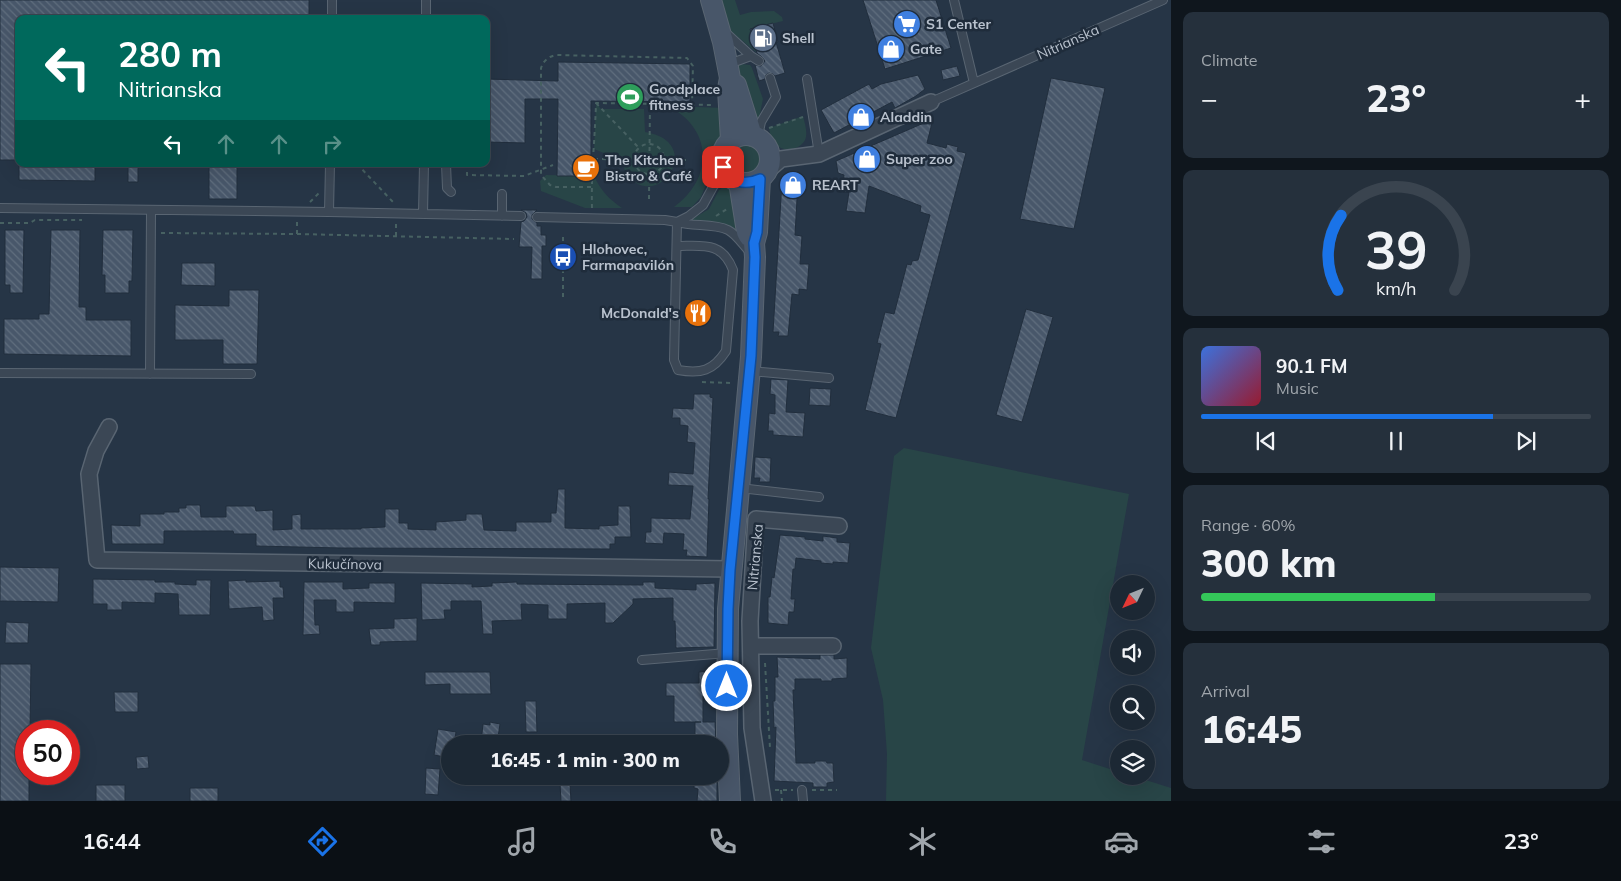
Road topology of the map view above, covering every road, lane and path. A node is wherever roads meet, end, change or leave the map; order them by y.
1 (332, 0) edge
2 (426, 0) edge
3 (711, 0) edge
4 (954, 0) edge
5 (1163, 0) edge
6 (332, 15) edge
7 (426, 15) edge
8 (718, 25) junction
9 (751, 56) junction
10 (759, 61) dead end
11 (728, 71) junction
12 (770, 78) dead end
13 (807, 79) dead end
14 (974, 83) junction
15 (932, 102) joint
16 (596, 103) junction
17 (650, 104) junction
18 (692, 105) junction
19 (717, 105) dead end
20 (804, 116) dead end
21 (731, 140) junction
22 (649, 145) junction
23 (640, 148) junction
24 (765, 152) junction
25 (819, 154) junction
26 (593, 159) junction
27 (634, 159) junction
28 (649, 159) junction
29 (663, 159) junction
30 (687, 160) dead end
31 (553, 165) dead end
32 (330, 167) edge
33 (360, 167) edge
34 (424, 167) edge
35 (446, 167) edge
36 (467, 167) edge
37 (540, 170) junction
38 (649, 174) junction
39 (726, 176) junction
40 (592, 187) junction
41 (319, 192) dead end
42 (451, 192) dead end
43 (502, 194) dead end
44 (649, 200) dead end
45 (732, 206) dead end
46 (0, 208) edge
47 (151, 211) junction
48 (298, 212) junction
49 (329, 212) junction
50 (396, 213) junction
51 (423, 214) junction
52 (502, 216) junction
53 (521, 216) dead end
54 (538, 216) dead end
55 (593, 218) junction
56 (712, 219) dead end
57 (90, 220) dead end
58 (677, 222) junction
59 (0, 223) edge
60 (151, 227) junction
61 (297, 234) junction
62 (396, 236) junction
63 (563, 237) dead end
64 (514, 239) dead end
65 (677, 246) junction
66 (754, 250) junction
67 (563, 300) dead end
68 (750, 371) junction
69 (0, 373) edge
70 (150, 374) junction
71 (251, 374) dead end
72 (829, 378) dead end
73 (108, 427) dead end
74 (738, 488) junction
75 (819, 497) dead end
76 (839, 526) dead end
77 (730, 570) junction
78 (758, 646) junction
79 (833, 646) dead end
80 (727, 653) junction
81 (642, 660) dead end
82 (770, 751) dead end
83 (781, 790) junction
84 (802, 790) junction
85 (837, 790) dead end
86 (767, 795) edge
87 (730, 801) edge
88 (782, 801) edge
89 (803, 801) edge

1 - 6 lane
2 - 7 lane
3 - 8 main road, Nitrianska
4 - 14 lane
5 - 14 lane, Nitrianska
8 - 9 lane
8 - 11 main road, Nitrianska
9 - 10 lane
9 - 11 lane
11 - 21 main road, Nitrianska
11 - 24 main road, Nitrianska
12 - 24 lane
13 - 25 lane
14 - 15 lane, Nitrianska
15 - 25 street
16 - 17 path
16 - 23 path
16 - 26 path
17 - 18 path
17 - 22 path
18 - 19 path
18 - 37 path
20 - 24 path
21 - 24 main road
21 - 39 main road, Nitrianska
22 - 23 path
22 - 28 path
22 - 29 path
23 - 27 path
24 - 25 street
24 - 39 main road
24 - 66 main road, Nitrianska
26 - 27 path
26 - 40 path
27 - 28 path
27 - 38 path
28 - 29 path
28 - 38 path
29 - 30 path
29 - 38 path
31 - 37 path
32 - 49 lane
33 - 50 path
34 - 51 lane
35 - 42 lane
36 - 37 path
37 - 40 path
38 - 44 path
39 - 58 lane
39 - 66 main road, Nitrianska
40 - 55 path
41 - 48 path
43 - 52 lane
45 - 56 path
46 - 47 lane
47 - 48 lane
47 - 60 lane
48 - 49 lane
48 - 61 path
49 - 50 lane
50 - 51 lane
50 - 62 path
51 - 52 lane
52 - 53 lane
54 - 55 lane
55 - 58 lane
57 - 59 path
58 - 65 lane
58 - 66 lane
60 - 61 path
60 - 70 lane
61 - 62 path
62 - 64 path
63 - 67 path
65 - 65 lane
66 - 68 main road, Nitrianska
68 - 72 lane
68 - 74 main road, Nitrianska
69 - 70 lane
70 - 71 lane
73 - 77 street, Kukučínova
74 - 75 lane
74 - 77 main road, Nitrianska
76 - 78 street, Nitrianska
77 - 80 main road, Nitrianska
78 - 79 street
78 - 82 path
78 - 86 street, Nitrianska
80 - 81 lane
80 - 87 main road, Nitrianska
83 - 84 path
83 - 86 path
83 - 88 path
84 - 85 path
84 - 89 lane

